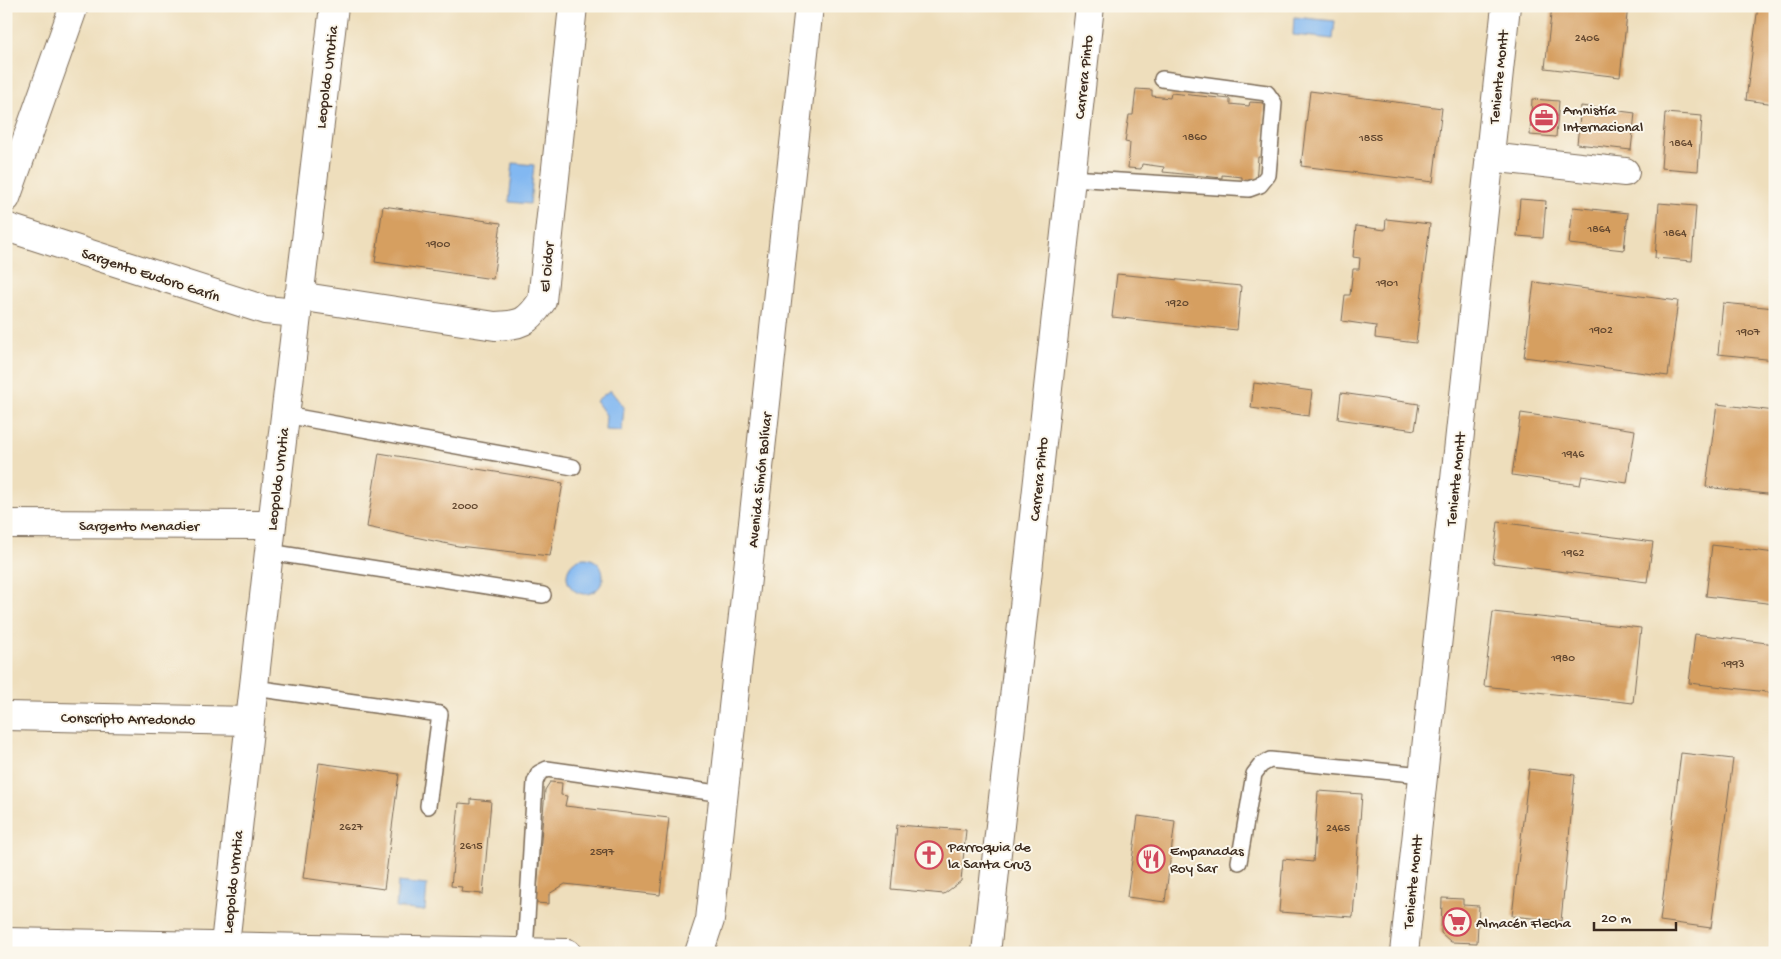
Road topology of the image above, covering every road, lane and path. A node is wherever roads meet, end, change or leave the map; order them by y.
1 (74, 6) edge
2 (334, 6) edge
3 (573, 6) edge
4 (809, 6) edge
5 (1090, 6) edge
6 (1506, 6) edge
7 (1162, 79) dead end
8 (1490, 158) junction
9 (1625, 172) dead end
10 (1071, 178) junction
11 (6, 198) edge
12 (6, 228) edge
13 (298, 305) junction
14 (285, 415) junction
15 (573, 467) dead end
16 (6, 524) edge
17 (272, 525) junction
18 (269, 552) junction
19 (543, 595) dead end
20 (254, 688) junction
21 (6, 716) edge
22 (250, 721) junction
23 (1423, 775) junction
24 (724, 794) junction
25 (428, 806) dead end
26 (1239, 862) dead end
27 (6, 942) edge
28 (225, 949) edge
29 (525, 952) edge
30 (568, 953) edge
31 (699, 953) edge
32 (986, 953) edge
33 (1404, 953) edge

1 - 11 street
2 - 13 street, Leopoldo Urrutia
3 - 13 street, El Oidor
4 - 24 street, Avenida Simón Bolívar
5 - 10 street, Carrera Pinto
6 - 8 street, Teniente Montt
7 - 10 lane
8 - 9 street
8 - 23 street, Teniente Montt
10 - 32 street, Carrera Pinto
12 - 13 street, Sargento Eudoro Garín
13 - 14 street, Leopoldo Urrutia
14 - 15 lane
14 - 17 street, Leopoldo Urrutia
16 - 17 street, Sargento Menadier
17 - 18 street, Leopoldo Urrutia
18 - 19 lane
18 - 20 street, Leopoldo Urrutia
20 - 22 street, Leopoldo Urrutia
20 - 25 lane
21 - 22 street, Conscripto Arredondo
22 - 28 street, Leopoldo Urrutia
23 - 26 lane
23 - 33 street, Teniente Montt
24 - 29 lane
24 - 31 street, Avenida Simón Bolívar
27 - 28 street
28 - 29 street
29 - 30 street

